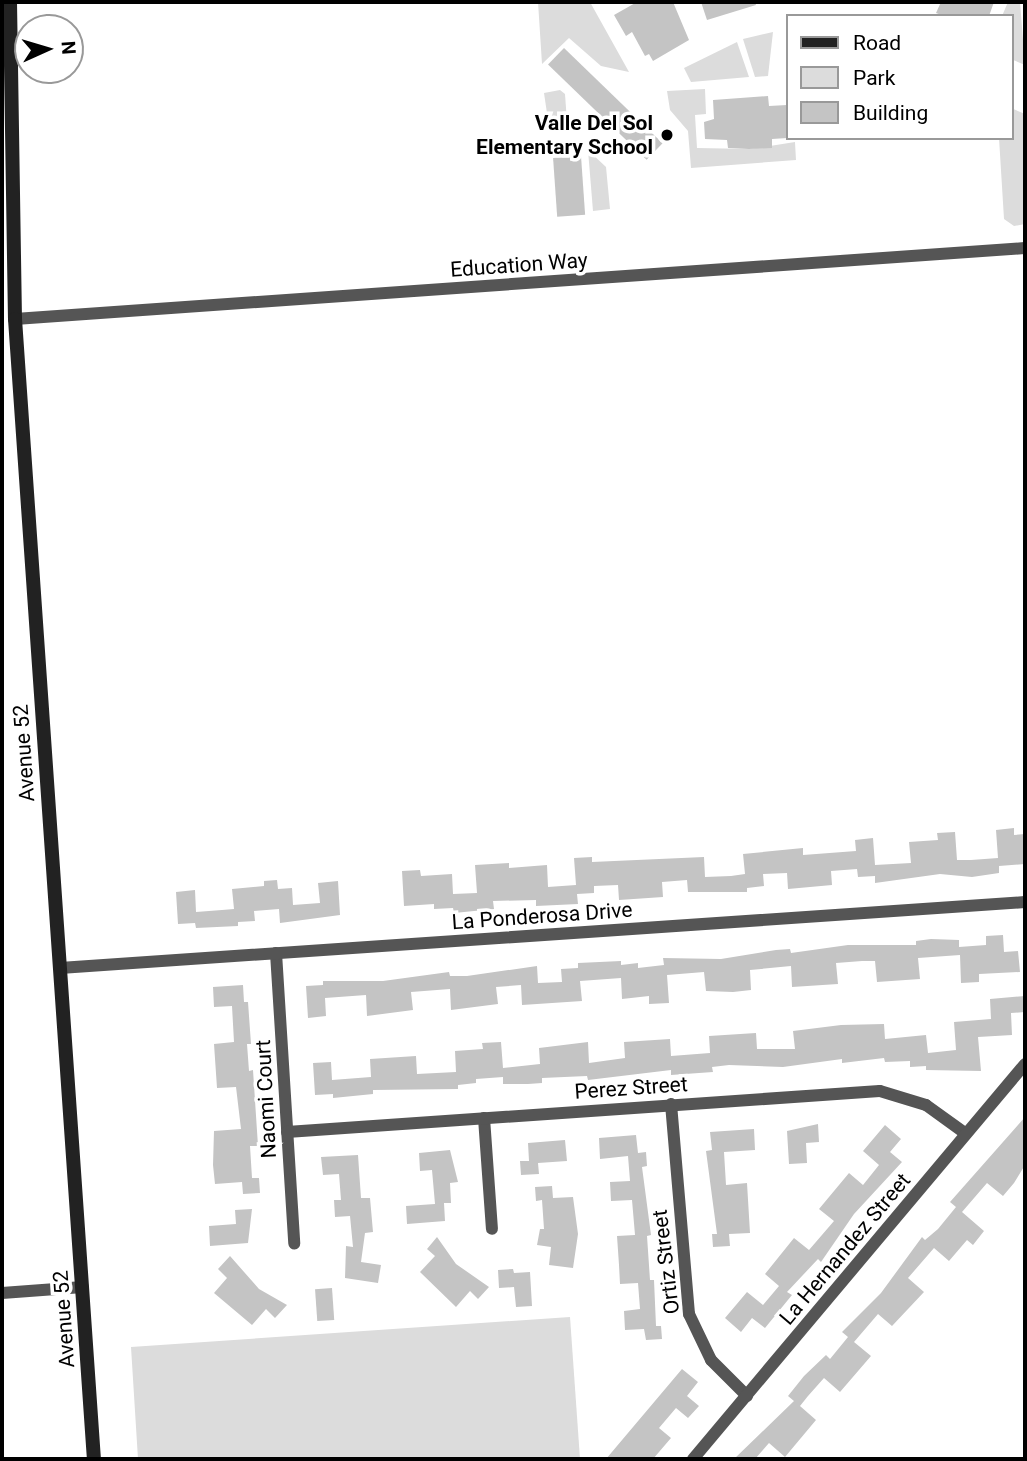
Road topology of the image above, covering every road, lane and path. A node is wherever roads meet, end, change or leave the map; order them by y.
1 (10, 2) edge
2 (1025, 248) edge
3 (15, 319) junction
4 (1025, 902) edge
5 (276, 953) junction
6 (60, 968) junction
7 (1025, 1063) edge
8 (671, 1104) junction
9 (484, 1118) junction
10 (287, 1132) junction
11 (966, 1134) junction
12 (492, 1229) dead end
13 (294, 1243) dead end
14 (83, 1287) junction
15 (2, 1293) edge
16 (747, 1396) junction
17 (94, 1459) edge
18 (693, 1459) edge

1 - 3 main road, Avenue 52
2 - 3 street, Education Way
3 - 6 main road, Avenue 52
4 - 5 street, La Ponderosa Drive
5 - 6 street, La Ponderosa Drive
5 - 10 street, Naomi Court
6 - 14 main road, Avenue 52
7 - 11 street, La Hernandez Street
8 - 9 street, Perez Street
8 - 11 street, Perez Street
8 - 16 street, Ortiz Street
9 - 10 street, Perez Street
9 - 12 street
10 - 13 street, Naomi Court
11 - 16 street, La Hernandez Street
14 - 15 street
14 - 17 main road, Avenue 52
16 - 18 street, La Hernandez Street

